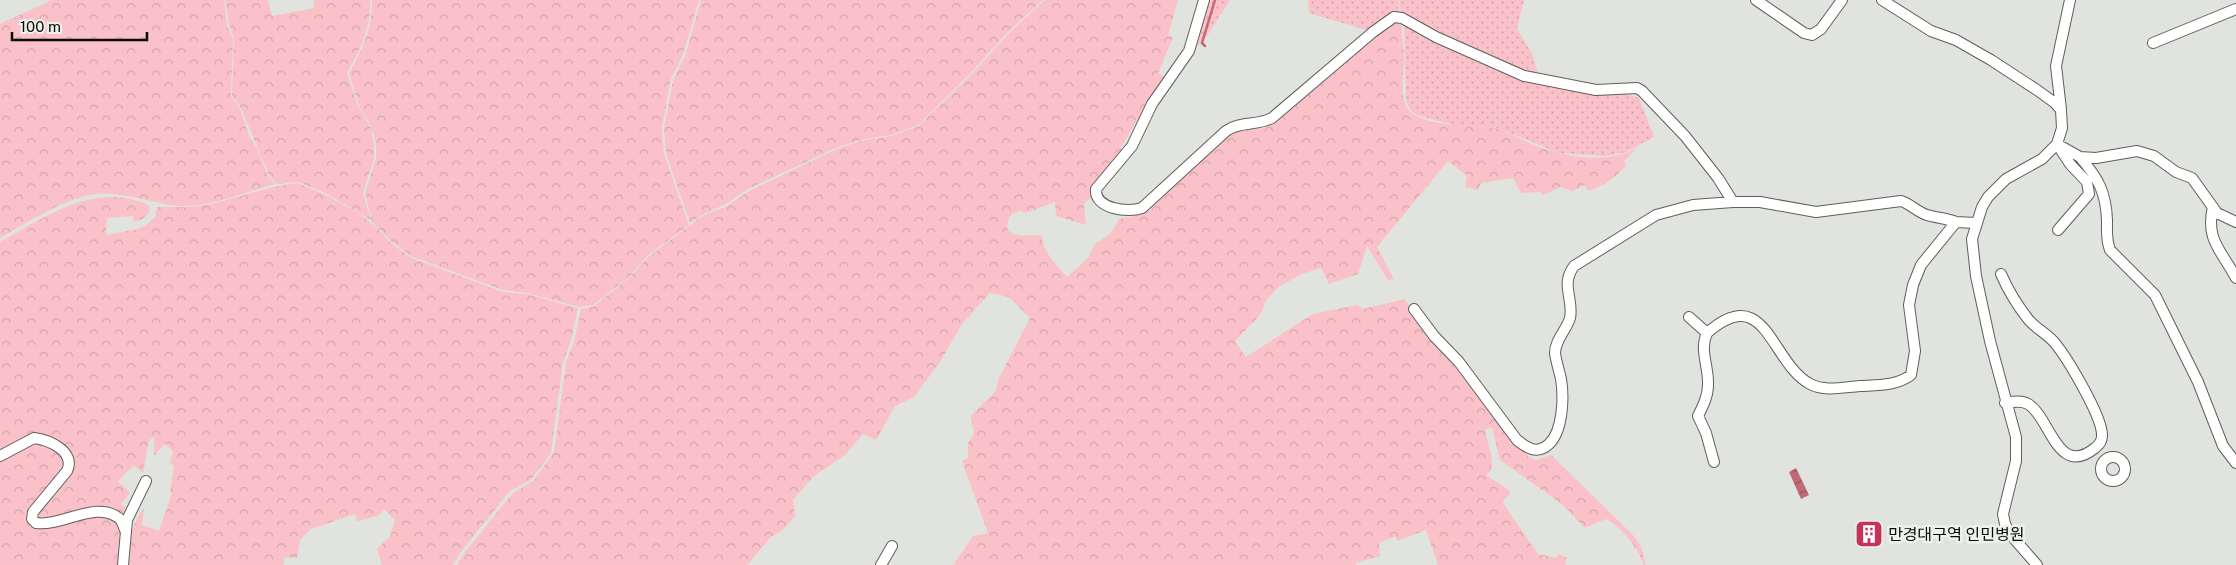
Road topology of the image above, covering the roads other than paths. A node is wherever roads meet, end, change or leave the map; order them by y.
1 (1204, 0) edge
2 (1756, 0) edge
3 (1842, 0) edge
4 (1882, 0) edge
5 (2070, 0) edge
6 (2236, 10) edge
7 (2153, 43) dead end
8 (2061, 110) junction
9 (2057, 144) junction
10 (2080, 157) junction
11 (1732, 202) junction
12 (2213, 207) junction
13 (1956, 222) junction
14 (1976, 222) junction
15 (2236, 222) edge
16 (2058, 230) dead end
17 (2001, 274) dead end
18 (2236, 278) edge
19 (1414, 310) dead end
20 (1689, 317) dead end
21 (1708, 333) junction
22 (2005, 403) junction
23 (2094, 449) junction
24 (0, 456) edge
25 (2104, 461) dead end
26 (1714, 462) dead end
27 (2236, 462) edge
28 (146, 481) dead end
29 (126, 532) junction
30 (892, 546) dead end
31 (123, 565) edge
32 (880, 565) edge
33 (2037, 565) edge

1 - 11 street
2 - 3 street
4 - 8 street
5 - 8 street
6 - 7 street
8 - 9 street
9 - 10 street
9 - 14 street
9 - 16 street
10 - 12 street
10 - 27 street
11 - 13 street
11 - 19 street
12 - 15 street
12 - 18 street
13 - 14 street
13 - 21 street
14 - 22 street
17 - 23 street
20 - 21 street
21 - 26 street
22 - 23 street
22 - 33 street
23 - 25 street
24 - 29 street
28 - 29 street
29 - 31 street
30 - 32 street

